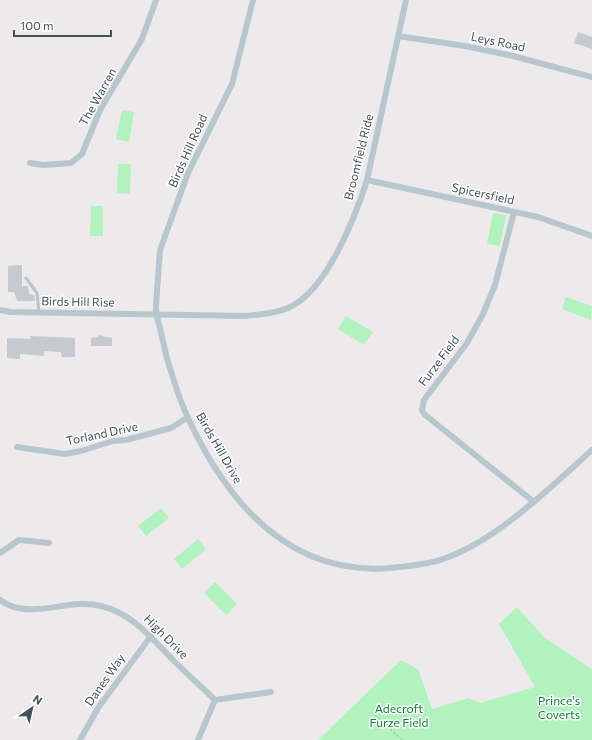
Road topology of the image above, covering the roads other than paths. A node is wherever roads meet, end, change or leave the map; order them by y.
1 (156, 0) edge
2 (253, 0) edge
3 (406, 0) edge
4 (398, 36) junction
5 (592, 77) edge
6 (30, 163) dead end
7 (367, 180) junction
8 (514, 212) junction
9 (592, 236) edge
10 (26, 278) dead end
11 (0, 310) edge
12 (39, 313) junction
13 (156, 314) junction
14 (188, 418) junction
15 (17, 447) dead end
16 (592, 450) edge
17 (534, 502) junction
18 (49, 543) dead end
19 (0, 553) edge
20 (0, 600) edge
21 (151, 636) junction
22 (271, 692) dead end
23 (215, 700) junction
24 (80, 740) edge
25 (198, 740) edge

1 - 6 street, The Warren
2 - 13 street, Birds Hill Road
3 - 4 street, Broomfield Ride
4 - 5 street, Leys Road
4 - 7 street, Broomfield Ride
7 - 8 street, Spicersfield
7 - 13 street, Broomfield Ride
8 - 9 street, Spicersfield
8 - 17 street, Furze Field
10 - 12 lane
11 - 12 street, Birds Hill Rise
12 - 13 street, Birds Hill Rise
13 - 14 street, Birds Hill Drive
14 - 15 street, Torland Drive
14 - 17 street, Birds Hill Drive
16 - 17 street, Birds Hill Drive
18 - 19 street
20 - 21 street, High Drive
21 - 23 street, High Drive
21 - 24 street, Danes Way
22 - 23 street
23 - 25 street

